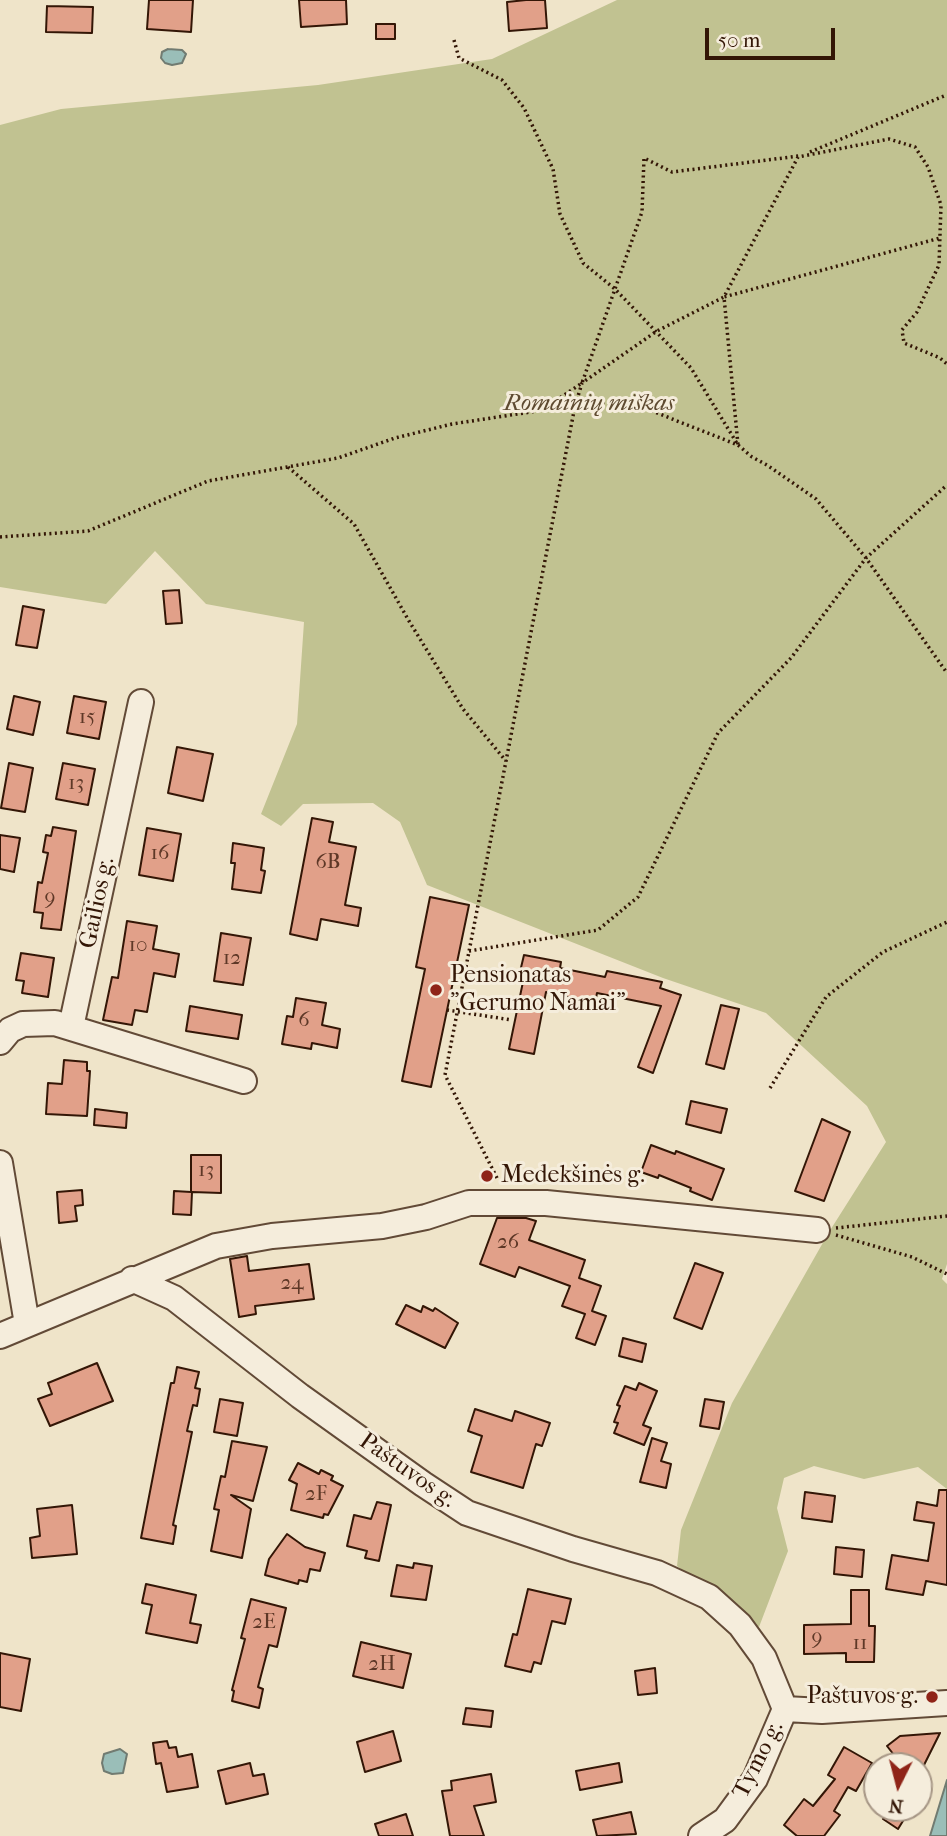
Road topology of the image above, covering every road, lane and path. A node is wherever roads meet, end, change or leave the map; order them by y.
1 (454, 40) dead end
2 (944, 96) dead end
3 (799, 157) junction
4 (940, 238) junction
5 (615, 289) junction
6 (724, 297) junction
7 (657, 331) junction
8 (947, 364) edge
9 (582, 383) junction
10 (575, 405) junction
11 (540, 411) junction
12 (737, 444) junction
13 (288, 467) junction
14 (947, 485) edge
15 (0, 537) edge
16 (866, 558) junction
17 (946, 673) edge
18 (141, 702) dead end
19 (506, 761) junction
20 (947, 922) edge
21 (469, 951) junction
22 (447, 1010) dead end
23 (456, 1012) junction
24 (512, 1020) dead end
25 (71, 1027) junction
26 (0, 1042) edge
27 (244, 1082) dead end
28 (770, 1088) dead end
29 (0, 1163) edge
30 (497, 1178) dead end
31 (947, 1216) edge
32 (817, 1230) junction
33 (947, 1274) edge
34 (132, 1279) junction
35 (27, 1324) junction
36 (0, 1336) edge
37 (947, 1703) edge
38 (785, 1709) junction
39 (701, 1836) edge

1 - 5 path
2 - 3 path
3 - 4 path
3 - 5 path
3 - 6 path
4 - 6 path
4 - 8 path
5 - 7 path
5 - 9 path
6 - 7 path
6 - 12 path
7 - 9 path
7 - 12 path
9 - 10 path
9 - 11 path
10 - 11 path
10 - 12 path
10 - 19 path
11 - 13 path
12 - 16 path
13 - 15 path
13 - 19 path
14 - 16 path
16 - 17 path
16 - 21 path
18 - 25 street, Gailios g.
19 - 21 path
20 - 28 path
21 - 23 path
22 - 23 path
23 - 24 path
23 - 30 path
25 - 26 street
25 - 27 street
29 - 35 street
31 - 32 path
32 - 33 path
32 - 34 street
34 - 35 street
34 - 38 street, Paštuvos g.
35 - 36 street
37 - 38 street
38 - 39 street, Tymo g.

